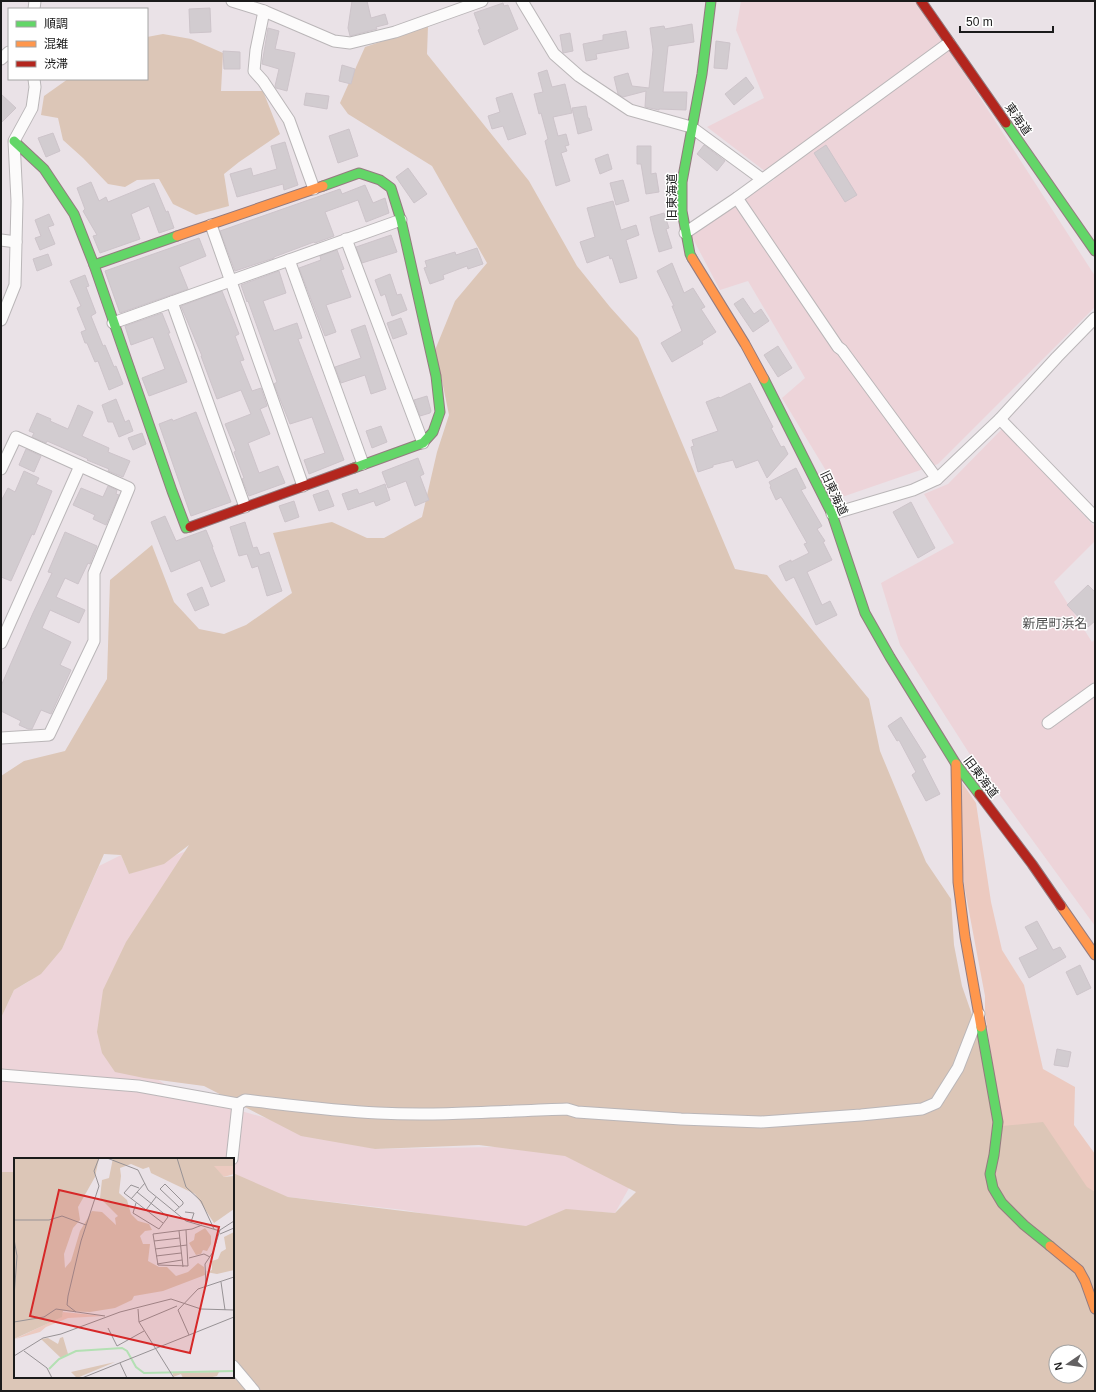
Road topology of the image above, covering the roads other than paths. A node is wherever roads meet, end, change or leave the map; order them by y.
1 (232, 1) edge
2 (482, 1) edge
3 (522, 1) edge
4 (711, 1) edge
5 (921, 1) edge
6 (264, 11) junction
7 (950, 42) junction
8 (34, 80) edge
9 (691, 127) junction
10 (14, 141) junction
11 (762, 179) junction
12 (314, 189) junction
13 (737, 198) junction
14 (401, 220) junction
15 (211, 225) junction
16 (685, 233) junction
17 (346, 239) junction
18 (1, 240) edge
19 (16, 242) junction
20 (1095, 251) edge
21 (289, 260) junction
22 (94, 265) junction
23 (231, 280) junction
24 (172, 302) junction
25 (1095, 318) edge
26 (1, 320) edge
27 (113, 323) junction
28 (1000, 419) junction
29 (423, 443) junction
30 (363, 464) junction
31 (80, 466) junction
32 (1, 469) edge
33 (937, 479) junction
34 (304, 486) junction
35 (244, 507) junction
36 (832, 514) junction
37 (1095, 517) edge
38 (4, 631) edge
39 (1, 643) edge
40 (1095, 689) edge
41 (1048, 723) dead end
42 (1, 738) edge
43 (956, 764) junction
44 (1095, 955) edge
45 (979, 1014) junction
46 (1, 1075) edge
47 (238, 1104) junction
48 (232, 1158) edge
49 (1095, 1309) edge
50 (234, 1367) edge
51 (254, 1391) edge

1 - 6 street
2 - 6 street
3 - 9 street
4 - 9 street, 旧東海道
5 - 7 street, 東海道
6 - 12 street
7 - 11 street
7 - 20 street, 東海道
8 - 10 street
9 - 11 street
9 - 16 street, 旧東海道
10 - 19 street
10 - 22 street
11 - 13 street
12 - 14 street
12 - 15 street
13 - 16 street
13 - 33 street
14 - 17 street
14 - 29 street
15 - 22 street
15 - 23 street
16 - 36 street, 旧東海道
17 - 21 street
17 - 29 street
18 - 19 street
19 - 26 street
21 - 23 street
21 - 30 street
22 - 27 street
23 - 24 street
23 - 34 street
24 - 27 street
24 - 35 street
25 - 28 street
27 - 35 street
28 - 33 street
28 - 37 street
29 - 30 street
30 - 34 street
31 - 32 street
31 - 38 street
31 - 42 street
33 - 36 street
34 - 35 street
36 - 43 street, 旧東海道
38 - 39 street
40 - 41 street
43 - 44 street, 旧東海道
43 - 45 street
45 - 47 street
45 - 49 street
46 - 47 street
47 - 48 street
50 - 51 street

